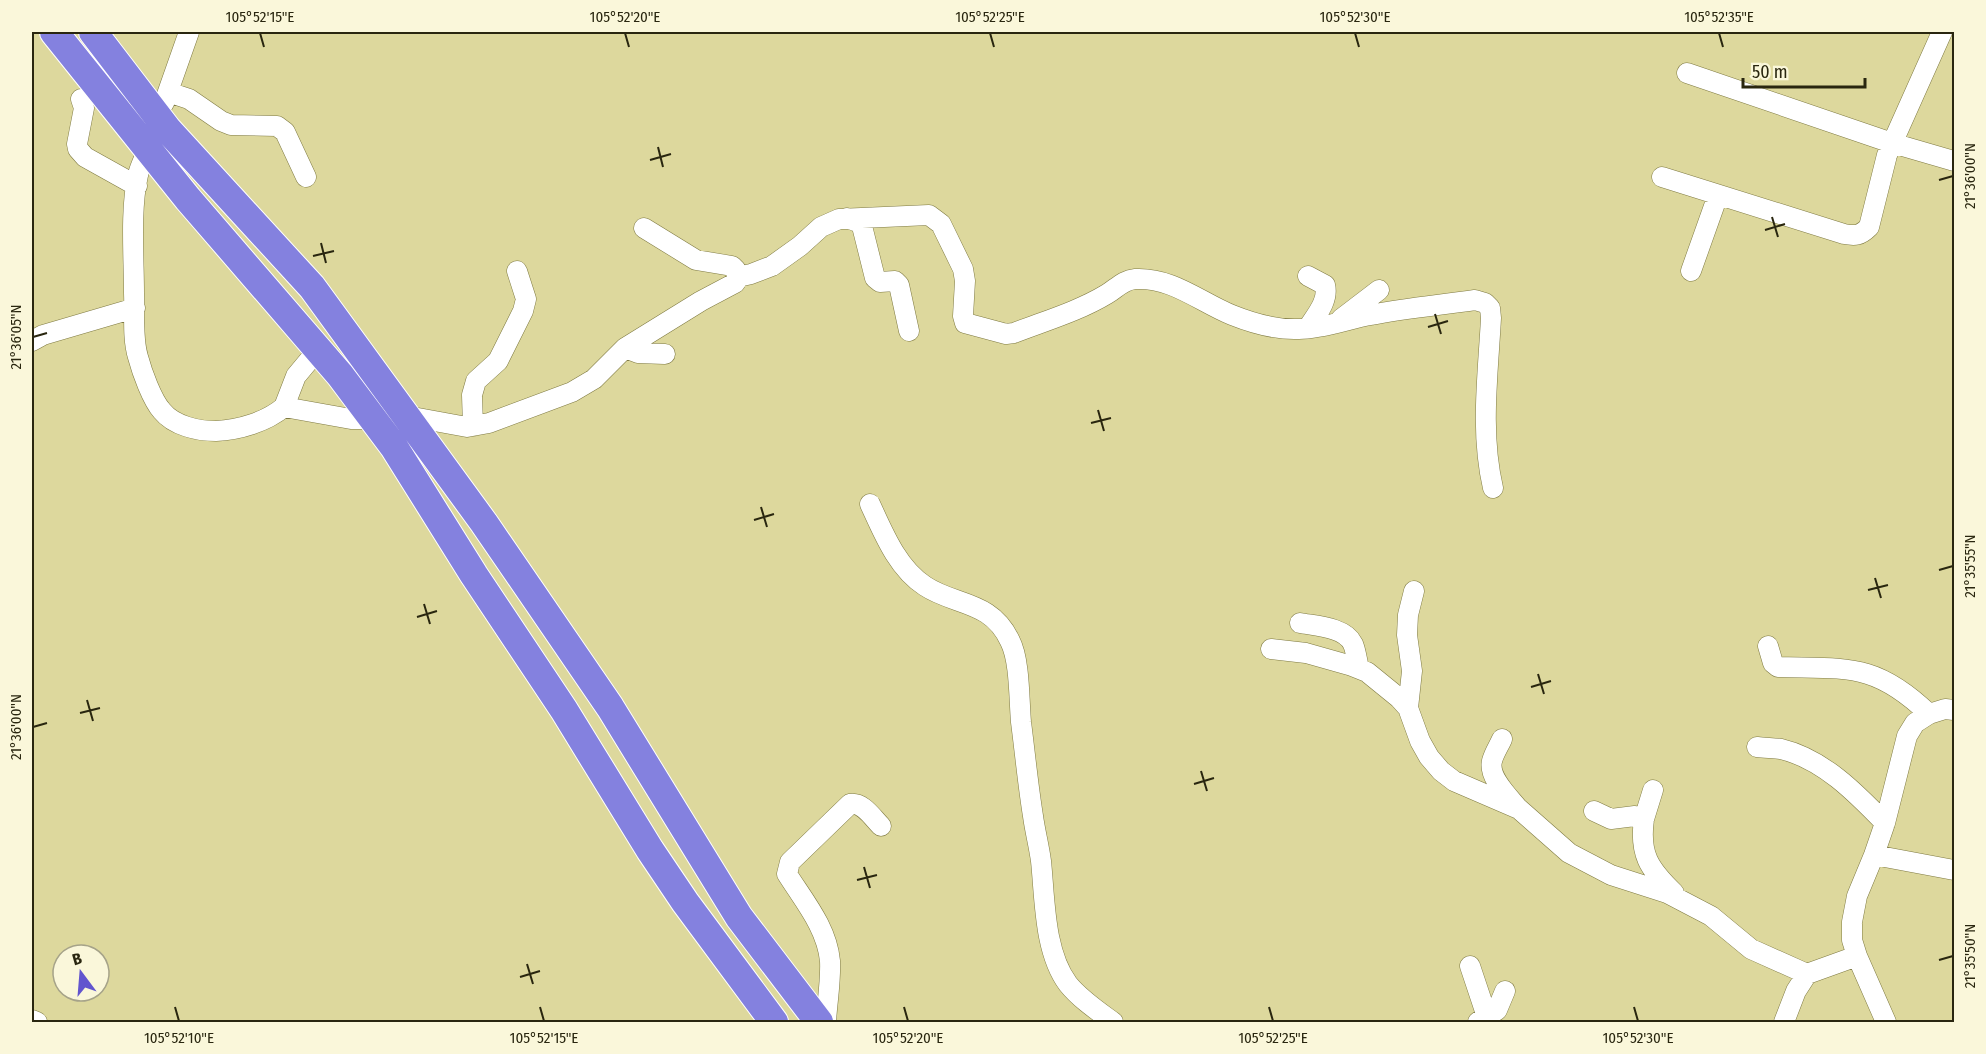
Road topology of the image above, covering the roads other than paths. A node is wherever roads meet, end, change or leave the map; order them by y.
1 (54, 32) edge
2 (93, 32) edge
3 (189, 32) edge
4 (1942, 32) edge
5 (1687, 73) dead end
6 (81, 99) dead end
7 (163, 104) junction
8 (1892, 143) junction
9 (148, 149) junction
10 (1954, 161) edge
11 (306, 177) dead end
12 (1662, 177) dead end
13 (137, 186) junction
14 (1718, 195) junction
15 (847, 218) junction
16 (644, 228) dead end
17 (517, 271) dead end
18 (1691, 271) dead end
19 (1308, 276) dead end
20 (738, 277) junction
21 (1379, 290) dead end
22 (135, 308) junction
23 (1337, 322) junction
24 (1308, 328) junction
25 (909, 331) dead end
26 (32, 341) edge
27 (626, 348) junction
28 (316, 352) dead end
29 (665, 354) dead end
30 (284, 407) junction
31 (407, 416) dead end
32 (373, 419) dead end
33 (473, 426) junction
34 (1493, 488) dead end
35 (870, 504) dead end
36 (1414, 591) dead end
37 (1300, 623) dead end
38 (1768, 645) dead end
39 (1271, 649) dead end
40 (1359, 668) junction
41 (1408, 708) junction
42 (1954, 710) edge
43 (1929, 714) junction
44 (1502, 739) dead end
45 (1757, 747) dead end
46 (1653, 790) dead end
47 (1519, 809) junction
48 (1593, 811) dead end
49 (1644, 819) junction
50 (1884, 823) junction
51 (881, 826) dead end
52 (1874, 855) junction
53 (1954, 870) edge
54 (1682, 901) junction
55 (1857, 956) junction
56 (1470, 966) dead end
57 (1807, 974) junction
58 (1505, 991) dead end
59 (32, 1020) edge
60 (1482, 1020) edge
61 (37, 1023) edge
62 (774, 1023) edge
63 (819, 1023) edge
64 (826, 1023) edge
65 (1113, 1023) edge
66 (1784, 1023) edge
67 (1886, 1023) edge

1 - 9 highway
2 - 7 highway
3 - 7 street
4 - 8 street
5 - 8 street
6 - 13 street
7 - 11 street
7 - 63 highway
8 - 10 street
8 - 14 street
9 - 13 street
9 - 62 highway
12 - 14 street
13 - 22 street
14 - 18 street
15 - 20 street
15 - 24 street
15 - 25 street
16 - 20 street
17 - 33 street
19 - 24 street
20 - 27 street
21 - 23 street
22 - 26 street
22 - 30 street
23 - 24 street
23 - 34 street
27 - 29 street
27 - 33 street
28 - 30 street
30 - 32 street
31 - 33 street
35 - 65 street
36 - 41 street
37 - 40 street
38 - 43 street
39 - 40 street
40 - 41 street
41 - 47 street
42 - 43 street
43 - 50 street
44 - 47 street
45 - 50 street
46 - 49 street
47 - 54 street
48 - 49 street
49 - 54 street
50 - 52 street
51 - 64 street
52 - 53 street
52 - 55 street
54 - 57 street
55 - 57 street
55 - 67 street
56 - 60 street
57 - 66 street
58 - 60 street
59 - 61 street

